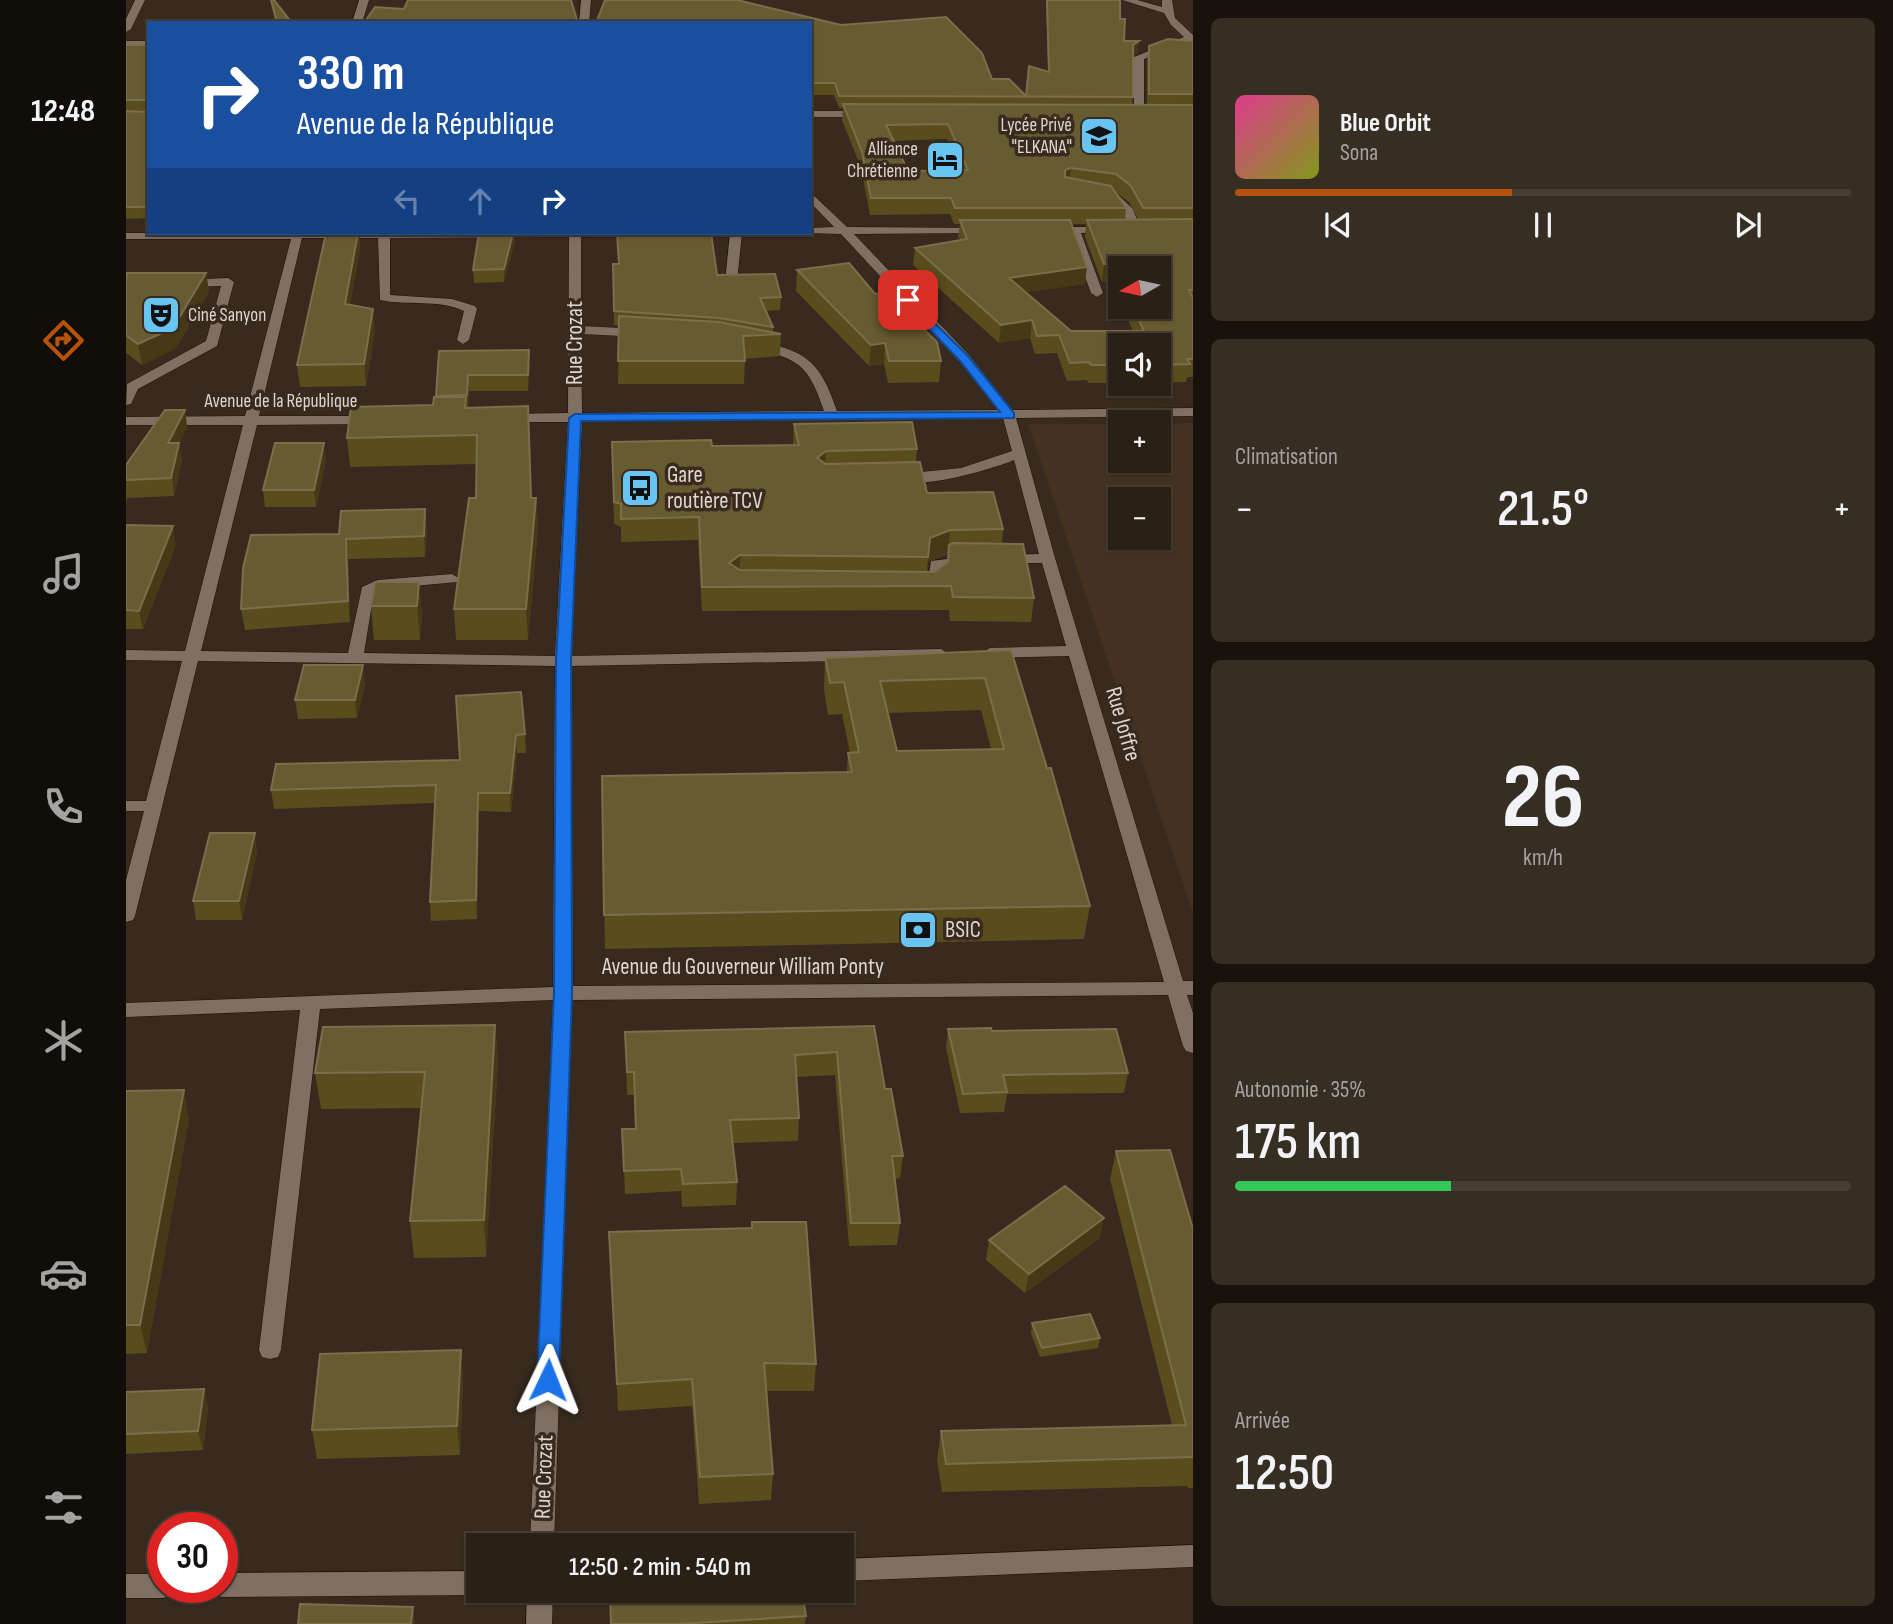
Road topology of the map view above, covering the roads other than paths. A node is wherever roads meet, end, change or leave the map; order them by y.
1 (140, 0) edge
2 (364, 0) edge
3 (586, 0) edge
4 (1127, 0) edge
5 (1167, 5) edge
6 (358, 21) edge
7 (584, 21) edge
8 (126, 30) edge
9 (1192, 38) edge
10 (126, 44) edge
11 (147, 44) edge
12 (812, 114) edge
13 (871, 114) edge
14 (1126, 115) edge
15 (1139, 115) junction
16 (1153, 115) edge
17 (1096, 192) edge
18 (812, 197) edge
19 (842, 230) junction
20 (992, 230) edge
21 (1033, 230) edge
22 (1074, 230) junction
23 (812, 231) edge
24 (183, 235) edge
25 (298, 235) edge
26 (384, 235) edge
27 (575, 235) edge
28 (736, 235) edge
29 (126, 236) edge
30 (731, 282) edge
31 (164, 284) edge
32 (1097, 293) dead end
33 (575, 330) junction
34 (653, 334) edge
35 (463, 340) dead end
36 (742, 342) edge
37 (129, 385) edge
38 (126, 401) edge
39 (1193, 412) edge
40 (1009, 415) junction
41 (832, 416) junction
42 (494, 418) edge
43 (575, 418) junction
44 (386, 419) edge
45 (126, 421) edge
46 (251, 421) junction
47 (1020, 453) junction
48 (891, 478) edge
49 (1048, 558) junction
50 (452, 579) dead end
51 (904, 587) edge
52 (1077, 651) junction
53 (952, 653) edge
54 (980, 653) edge
55 (126, 655) edge
56 (193, 655) junction
57 (355, 658) junction
58 (563, 661) junction
59 (126, 806) edge
60 (154, 806) junction
61 (126, 916) edge
62 (1185, 988) edge
63 (563, 993) junction
64 (311, 1003) junction
65 (126, 1010) edge
66 (1193, 1046) edge
67 (270, 1350) dead end
68 (542, 1533) edge
69 (1193, 1556) edge
70 (854, 1570) edge
71 (466, 1583) edge
72 (238, 1585) edge
73 (126, 1586) edge
74 (147, 1586) edge
75 (540, 1603) edge
76 (539, 1624) edge

1 - 8 street
2 - 6 street
3 - 7 street
4 - 5 street
5 - 9 street
9 - 15 street
10 - 11 street
12 - 13 street
14 - 15 street
15 - 16 street
17 - 22 street
18 - 19 street
19 - 20 street
19 - 23 street
19 - 40 street
21 - 22 street
22 - 32 street
24 - 29 street
25 - 46 street
26 - 35 street
27 - 33 street, Rue Crozat
28 - 30 street
31 - 37 street
33 - 34 street
33 - 43 street, Rue Crozat
36 - 41 street
37 - 38 street
39 - 40 street
40 - 41 street
40 - 47 street, Rue Joffre
41 - 43 street
42 - 43 street
43 - 58 street, Rue Crozat
44 - 46 street, Avenue de la République
45 - 46 street, Avenue de la République
46 - 56 street
47 - 48 street
47 - 49 street, Rue Joffre
49 - 51 street
49 - 52 street, Rue Joffre
50 - 57 street
52 - 54 street
52 - 62 street, Rue Joffre
53 - 58 street
55 - 56 street
56 - 57 street
56 - 60 street
57 - 58 street
58 - 63 street, Rue Crozat
59 - 60 street
60 - 61 street
62 - 63 street, Avenue du Gouverneur William Ponty
62 - 66 street, Rue Joffre
63 - 64 street, Avenue du Gouverneur William Ponty
63 - 68 street, Rue Crozat
64 - 65 street, Avenue du Gouverneur William Ponty
64 - 67 street
69 - 70 street
71 - 72 street
73 - 74 street
75 - 76 street

